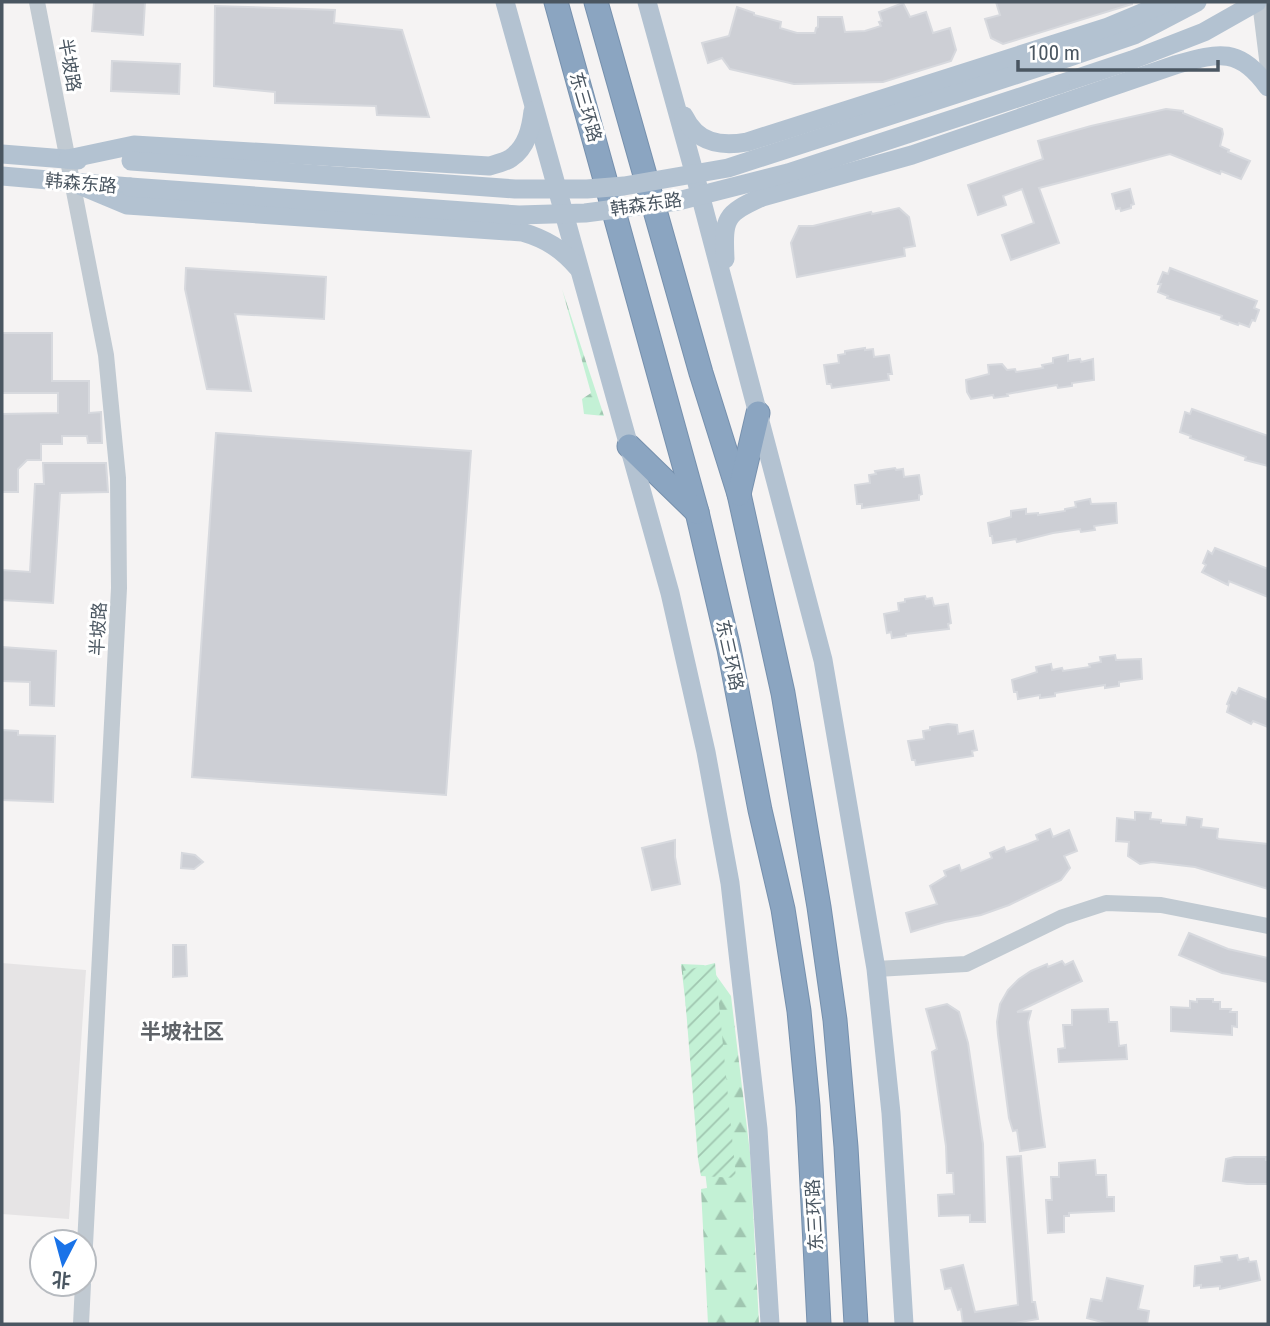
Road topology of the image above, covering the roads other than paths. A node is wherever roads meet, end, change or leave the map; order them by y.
1 (37, 2) edge
2 (505, 2) edge
3 (556, 2) edge
4 (596, 2) edge
5 (646, 2) edge
6 (1168, 2) edge
7 (1197, 2) edge
8 (1259, 2) edge
9 (1132, 61) junction
10 (1175, 65) junction
11 (1268, 67) edge
12 (1109, 86) junction
13 (1268, 87) edge
14 (671, 89) junction
15 (534, 106) junction
16 (2, 154) edge
17 (68, 159) junction
18 (2, 176) edge
19 (72, 181) junction
20 (581, 271) junction
21 (727, 295) junction
22 (758, 413) junction
23 (629, 446) junction
24 (739, 494) junction
25 (697, 512) junction
26 (1268, 926) edge
27 (876, 970) junction
28 (86, 1228) edge
29 (82, 1298) edge
30 (81, 1324) edge
31 (770, 1324) edge
32 (820, 1324) edge
33 (856, 1324) edge
34 (904, 1324) edge

1 - 17 street, 半坡路
2 - 15 main road
3 - 25 highway, 东三环路
4 - 24 highway, 东三环路
5 - 14 main road
6 - 14 main road
7 - 17 main road, 韩森东路, bridge
8 - 9 main road, 韩森东路
8 - 11 street
9 - 10 street
9 - 12 street
9 - 19 main road, 韩森东路, bridge
10 - 12 main road
10 - 13 main road
12 - 21 main road
14 - 21 main road
15 - 17 main road
15 - 20 main road
16 - 17 main road, 韩森东路
17 - 19 street, 半坡路
18 - 19 main road, 韩森东路
19 - 20 main road
19 - 28 street, 半坡路
20 - 23 main road
21 - 22 main road
22 - 24 highway
22 - 27 main road
23 - 25 highway
23 - 31 main road
24 - 33 highway, 东三环路
25 - 32 highway, 东三环路
26 - 27 street
27 - 34 main road
29 - 30 street

